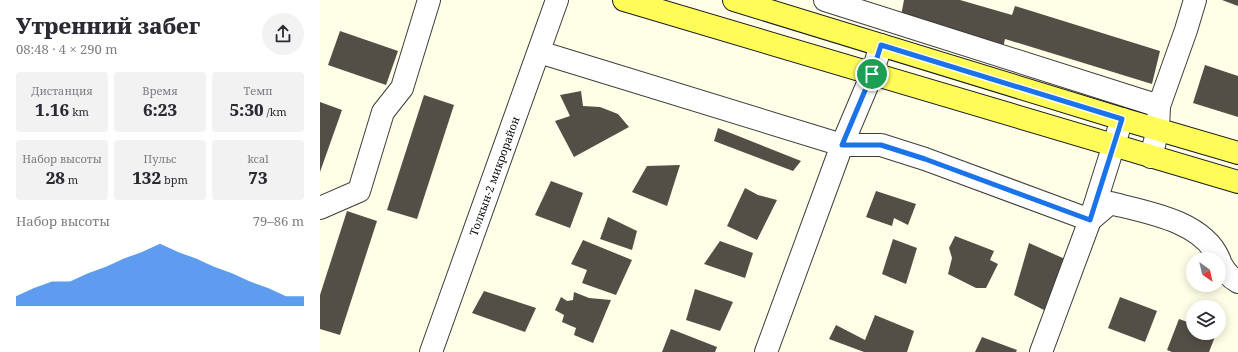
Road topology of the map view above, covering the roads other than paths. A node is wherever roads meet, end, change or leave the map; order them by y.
1 (429, 0) edge
2 (557, 0) edge
3 (624, 0) edge
4 (734, 0) edge
5 (825, 0) edge
6 (1195, 0) edge
7 (881, 45) junction
8 (538, 52) junction
9 (872, 74) junction
10 (1159, 106) junction
11 (1122, 119) junction
12 (1158, 129) junction
13 (842, 145) junction
14 (1113, 145) junction
15 (1238, 153) edge
16 (1151, 157) junction
17 (1238, 182) edge
18 (320, 208) edge
19 (1090, 220) junction
20 (1216, 252) edge
21 (1226, 271) edge
22 (1238, 282) edge
23 (431, 352) edge
24 (766, 352) edge
25 (1041, 352) edge

1 - 18 street
2 - 8 street, Толкын-2 микрорайон
3 - 9 main road
4 - 7 main road
5 - 10 street
6 - 10 street
7 - 9 street
7 - 11 main road
8 - 13 street
8 - 23 street, Толкын-2 микрорайон
9 - 13 street
9 - 14 main road
10 - 12 street
11 - 12 main road
11 - 14 street
12 - 15 main road
12 - 16 street
13 - 19 street
13 - 24 street
14 - 16 main road
14 - 19 street
16 - 17 main road
19 - 20 street
19 - 25 street
21 - 22 street

